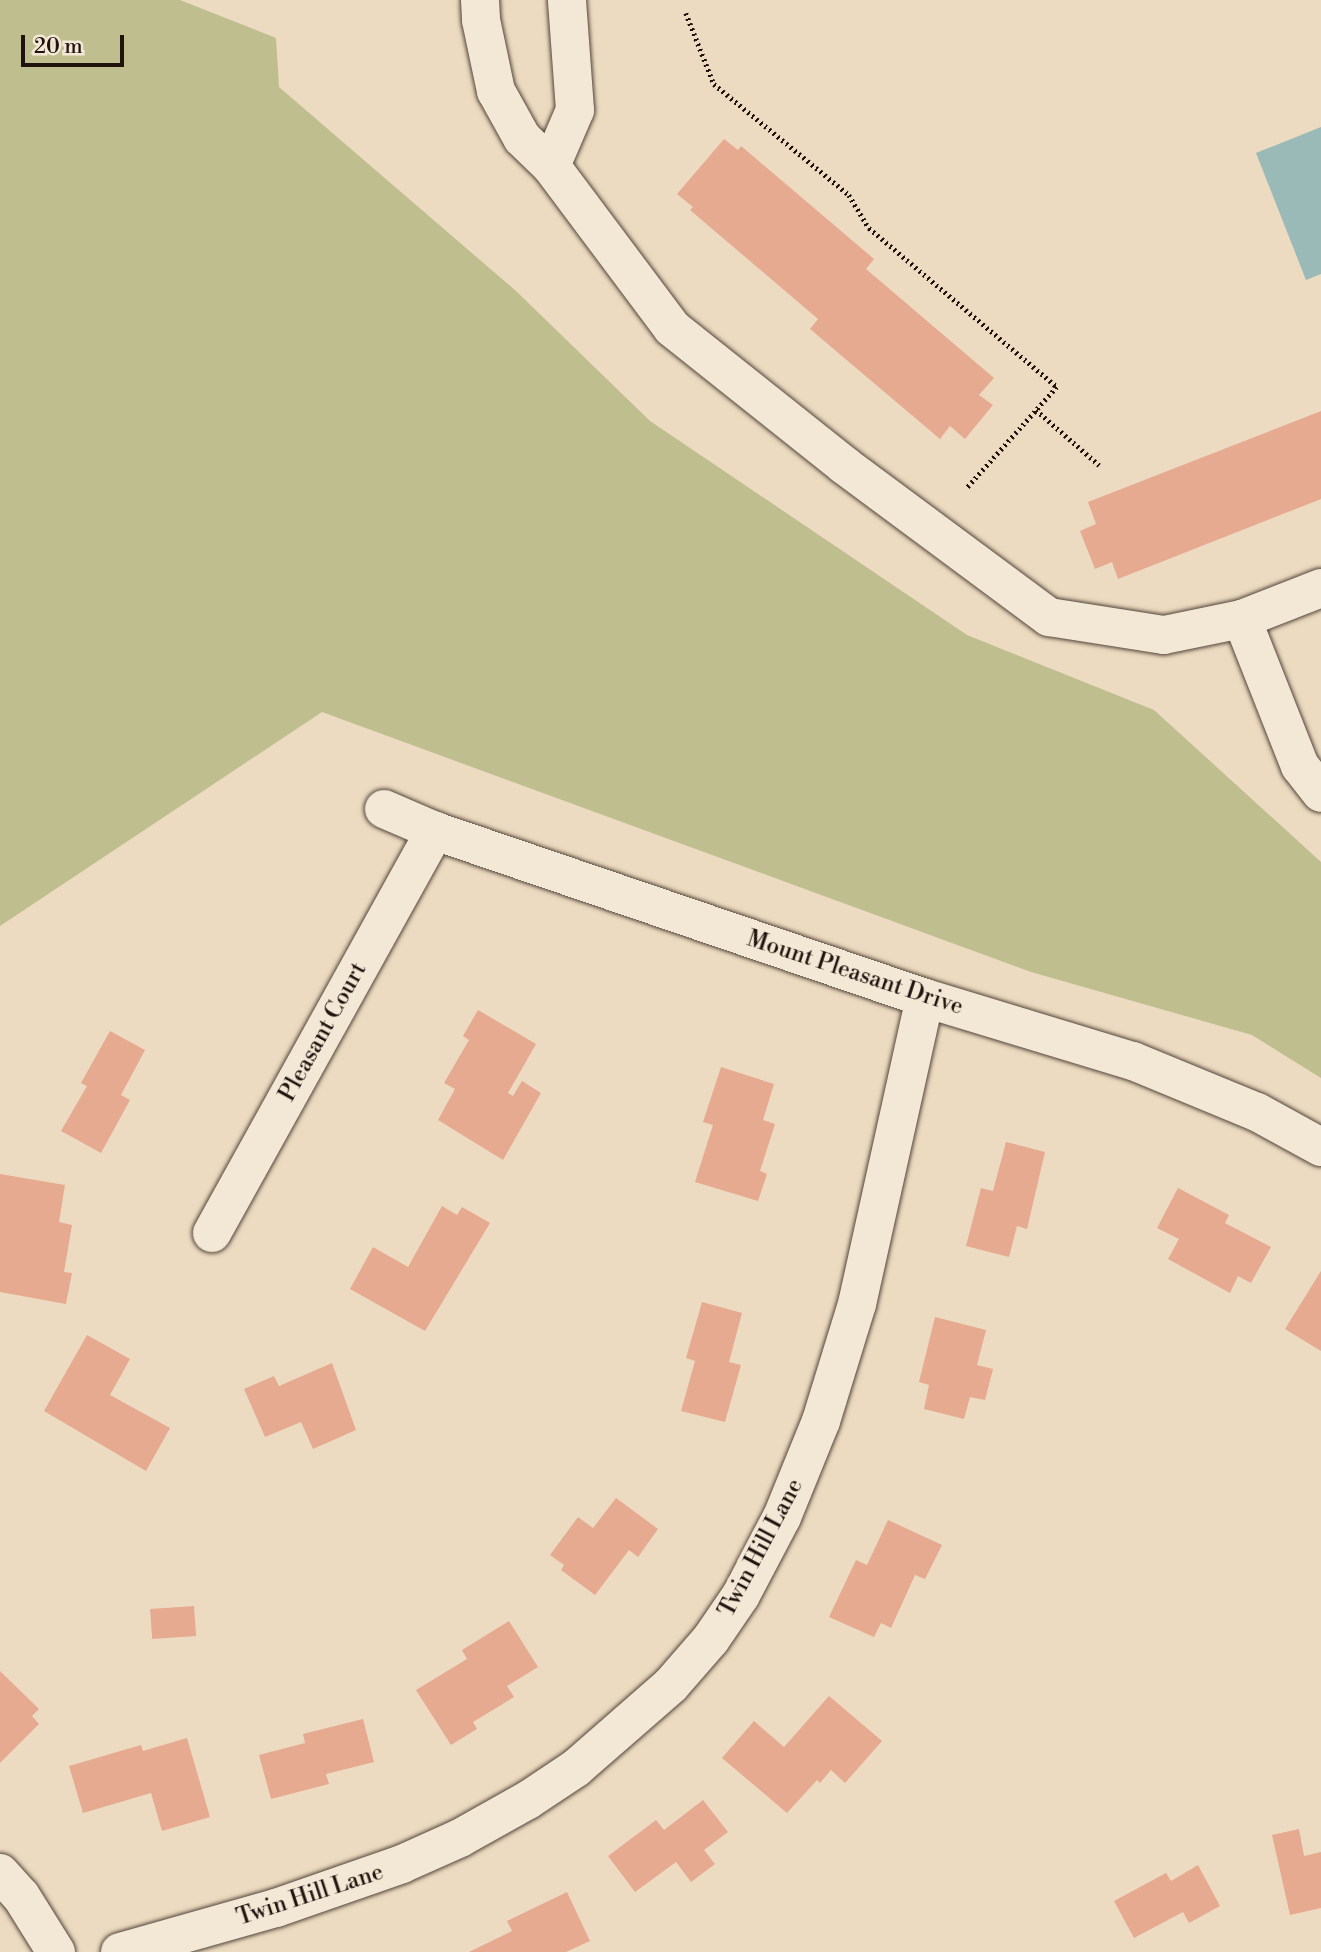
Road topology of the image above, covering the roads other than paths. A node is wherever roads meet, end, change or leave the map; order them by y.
1 (480, 0) edge
2 (567, 0) edge
3 (551, 166) junction
4 (1321, 588) edge
5 (1242, 619) junction
6 (1321, 793) edge
7 (384, 808) dead end
8 (435, 831) junction
9 (925, 998) junction
10 (1321, 1147) edge
11 (212, 1233) dead end
12 (0, 1873) edge
13 (56, 1952) edge
14 (120, 1952) edge

1 - 3 street
2 - 3 street
3 - 5 street
4 - 5 street
5 - 6 street
7 - 8 street, Mount Pleasant Drive
8 - 9 street, Mount Pleasant Drive
8 - 11 street, Pleasant Court
9 - 10 street, Mount Pleasant Drive
9 - 14 street, Twin Hill Lane
12 - 13 street

